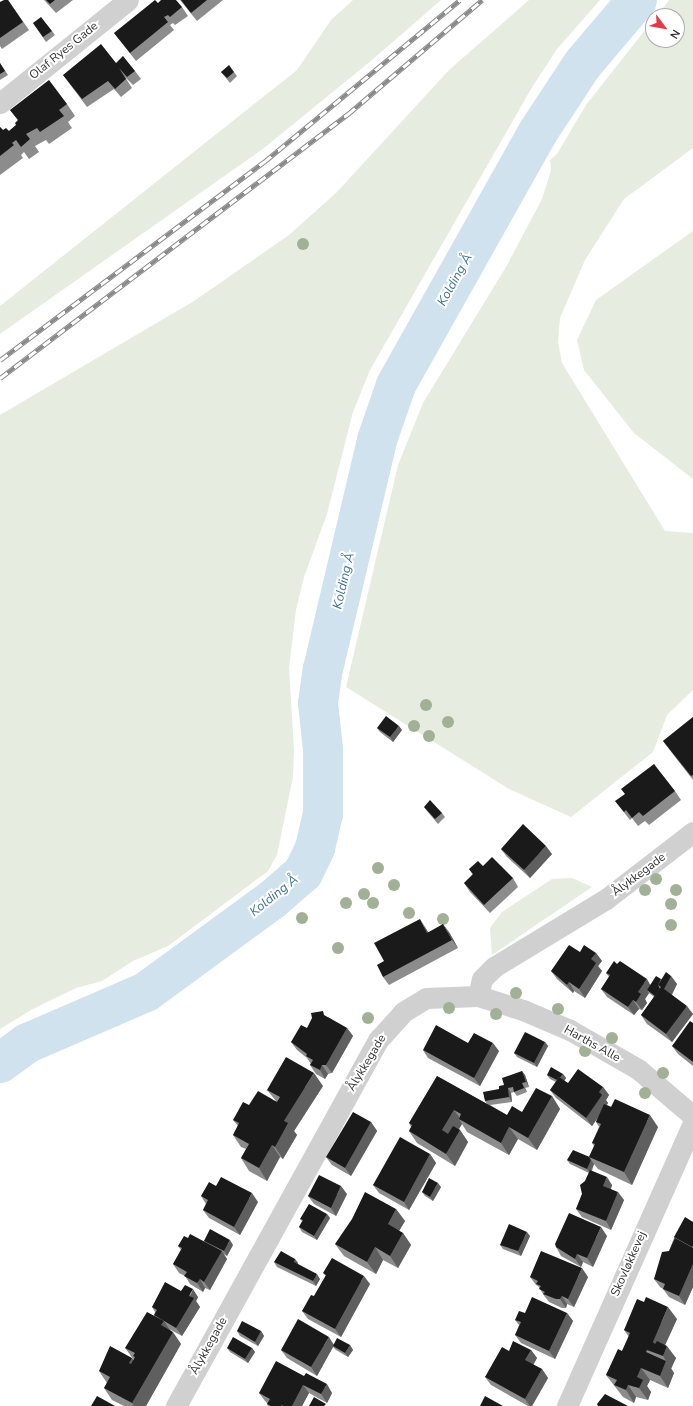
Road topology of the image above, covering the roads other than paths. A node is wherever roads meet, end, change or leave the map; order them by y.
1 (128, 0) edge
2 (0, 103) edge
3 (693, 832) edge
4 (478, 996) junction
5 (693, 1116) edge
6 (693, 1123) edge
7 (176, 1406) edge
8 (567, 1406) edge

1 - 2 street, Olaf Ryes Gade
3 - 4 street, Ålykkegade
4 - 5 street, Harths Alle
4 - 7 street, Ålykkegade
6 - 8 street, Skovløkkevej

